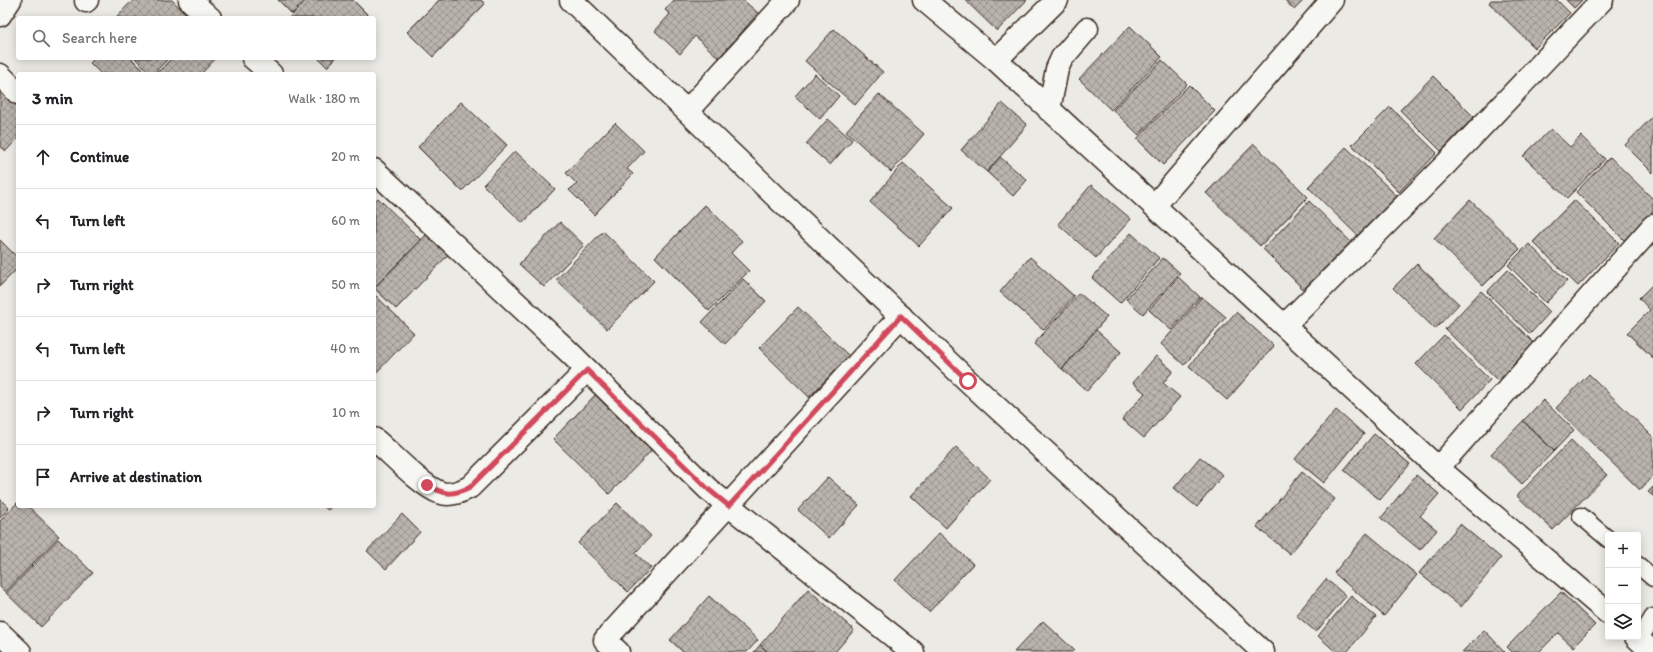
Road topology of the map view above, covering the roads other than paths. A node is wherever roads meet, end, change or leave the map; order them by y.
1 (10, 0) edge
2 (190, 0) edge
3 (571, 0) edge
4 (788, 0) edge
5 (924, 0) edge
6 (1057, 0) edge
7 (1332, 0) edge
8 (1602, 0) edge
9 (0, 15) edge
10 (208, 16) edge
11 (1087, 29) dead end
12 (255, 60) edge
13 (996, 60) junction
14 (269, 72) edge
15 (0, 74) edge
16 (16, 91) edge
17 (1050, 110) junction
18 (687, 111) junction
19 (376, 172) edge
20 (1154, 206) junction
21 (1653, 227) edge
22 (901, 316) junction
23 (1284, 326) junction
24 (587, 370) junction
25 (376, 441) edge
26 (1438, 468) junction
27 (729, 506) junction
28 (1581, 516) dead end
29 (1605, 536) edge
30 (1641, 568) edge
31 (1653, 578) edge
32 (1605, 610) edge
33 (1653, 617) edge
34 (0, 633) edge
35 (1642, 643) edge
36 (606, 648) edge
37 (1258, 650) edge
38 (20, 652) edge
39 (913, 652) edge

1 - 9 street
2 - 10 street
3 - 18 street
4 - 18 street
5 - 13 street
6 - 13 street
7 - 20 street
8 - 23 street
11 - 17 street
12 - 14 street
13 - 17 street
15 - 16 street
17 - 20 street
18 - 22 street
19 - 24 street
20 - 23 street
21 - 26 street
22 - 27 street
22 - 37 street
23 - 26 street
24 - 25 street
24 - 27 street
26 - 32 street
27 - 36 street
27 - 39 street
28 - 29 lane
30 - 31 lane
33 - 35 lane
34 - 38 street

